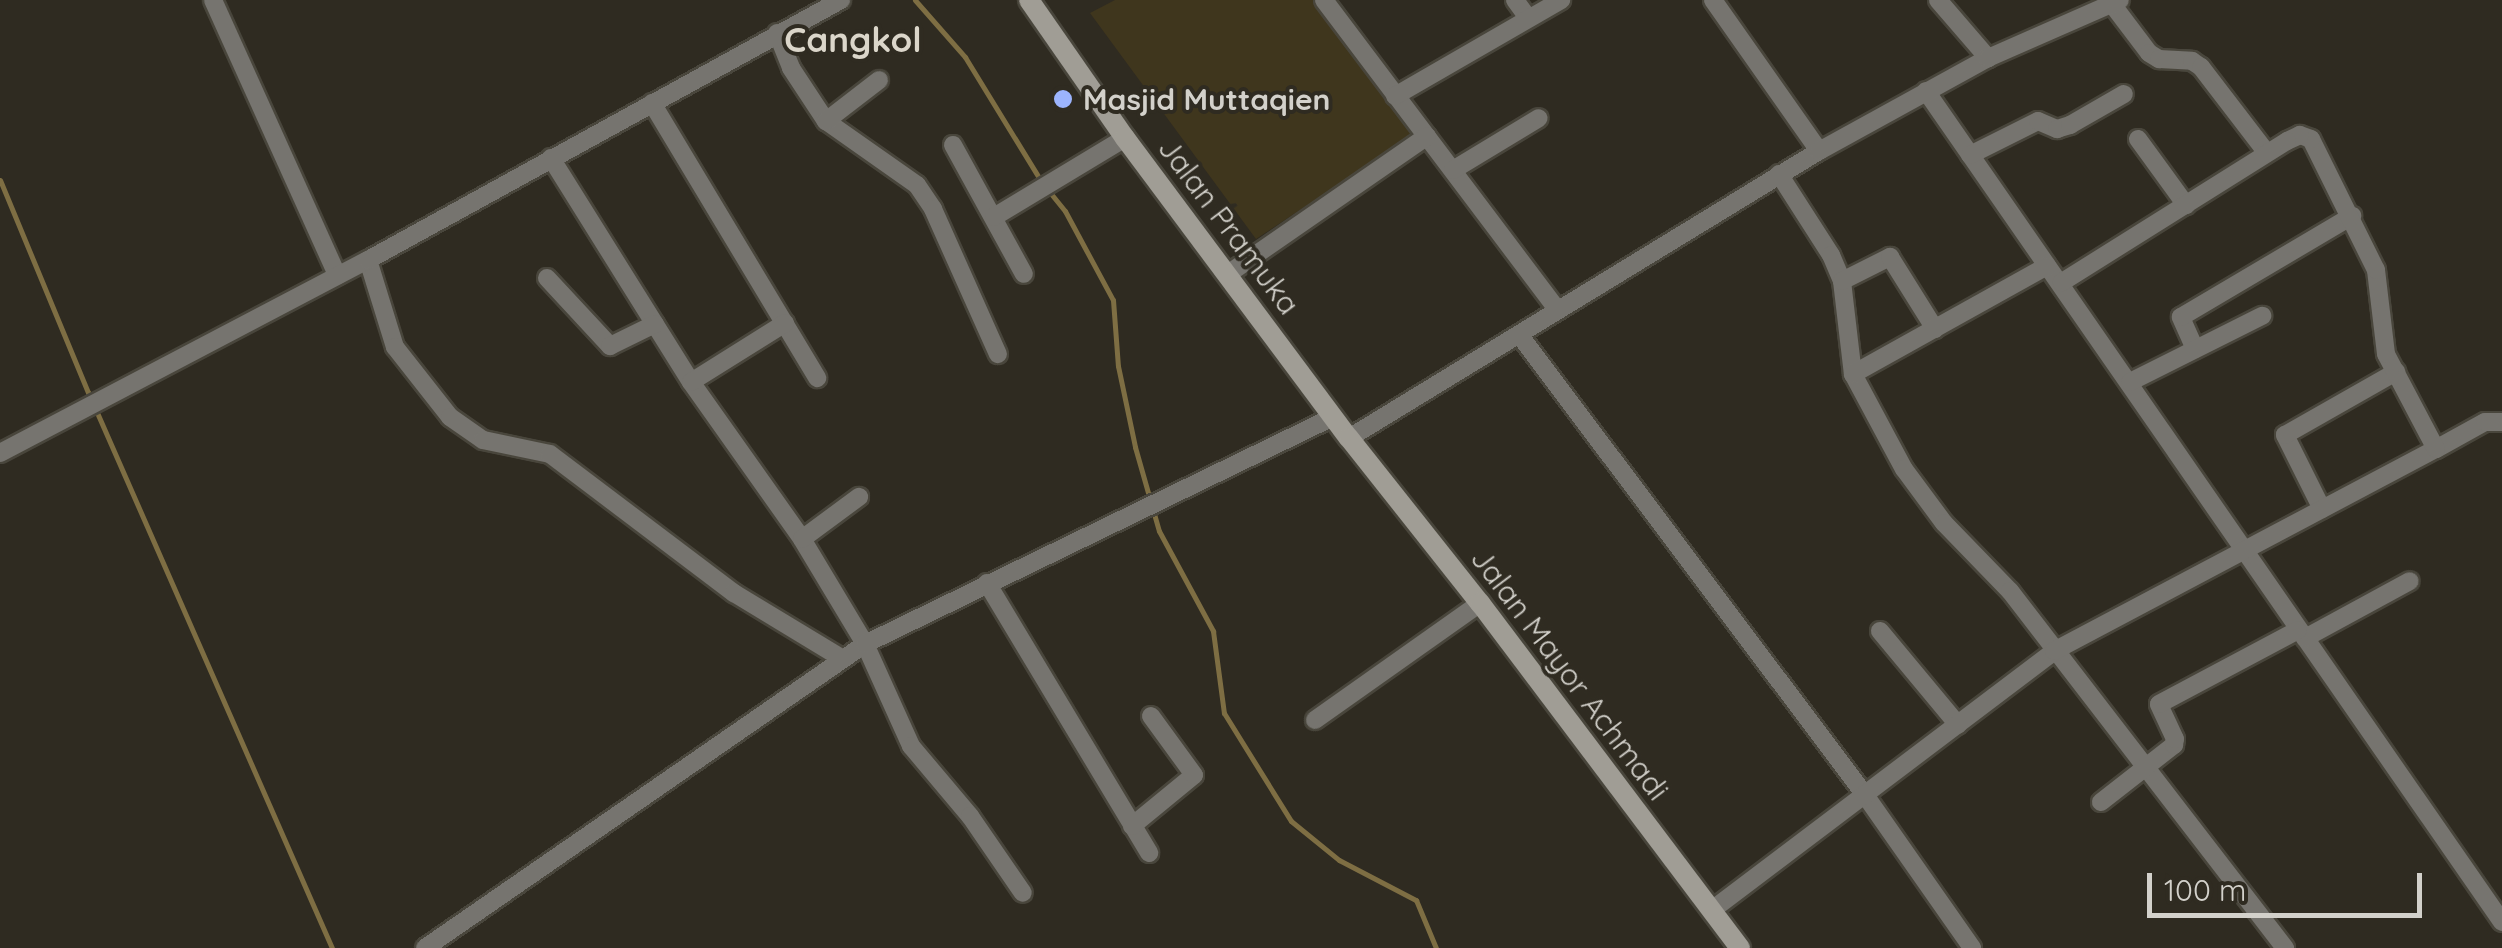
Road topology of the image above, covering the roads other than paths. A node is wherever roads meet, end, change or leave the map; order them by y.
1 (213, 0) edge
2 (841, 0) edge
3 (1029, 0) edge
4 (1324, 0) edge
5 (1515, 0) edge
6 (1562, 0) edge
7 (1713, 0) edge
8 (1938, 0) edge
9 (2116, 2) edge
10 (1528, 18) junction
11 (777, 33) junction
12 (1988, 58) junction
13 (879, 80) dead end
14 (1926, 91) junction
15 (2124, 94) dead end
16 (1395, 96) junction
17 (652, 103) junction
18 (1539, 118) dead end
19 (826, 121) junction
20 (1427, 136) junction
21 (1125, 138) junction
22 (2138, 139) dead end
23 (953, 145) dead end
24 (1819, 151) junction
25 (2268, 153) junction
26 (1970, 155) junction
27 (551, 158) junction
28 (1452, 170) junction
29 (1779, 174) junction
30 (2186, 205) junction
31 (2352, 216) junction
32 (994, 217) junction
33 (368, 260) junction
34 (2047, 266) junction
35 (1024, 274) dead end
36 (1228, 274) junction
37 (337, 275) junction
38 (547, 278) dead end
39 (1842, 280) junction
40 (2062, 282) junction
41 (1558, 310) junction
42 (2262, 316) dead end
43 (784, 323) junction
44 (655, 324) junction
45 (1935, 328) junction
46 (1521, 337) junction
47 (2195, 349) junction
48 (998, 354) dead end
49 (2396, 372) junction
50 (1854, 374) junction
51 (817, 378) dead end
52 (691, 382) junction
53 (2130, 382) junction
54 (1334, 417) junction
55 (2502, 422) edge
56 (1349, 438) junction
57 (2436, 449) junction
58 (0, 454) edge
59 (859, 498) dead end
60 (2322, 509) junction
61 (802, 539) junction
62 (2245, 548) junction
63 (2410, 581) dead end
64 (987, 583) junction
65 (1480, 602) junction
66 (1880, 632) dead end
67 (2302, 634) junction
68 (866, 644) junction
69 (2054, 651) junction
70 (842, 659) junction
71 (1151, 716) dead end
72 (1315, 720) dead end
73 (1958, 724) junction
74 (2145, 769) junction
75 (1864, 795) junction
76 (2101, 802) dead end
77 (1132, 826) junction
78 (1150, 853) dead end
79 (1023, 893) dead end
80 (1712, 910) junction
81 (2502, 922) edge
82 (426, 948) edge
83 (1740, 948) edge
84 (1972, 948) edge
85 (2285, 948) edge

1 - 37 street
2 - 11 street
3 - 21 main road, Jalan Pramuka
4 - 16 street
5 - 10 street
6 - 10 street
7 - 24 street
8 - 12 street
9 - 12 street
9 - 25 street
10 - 16 street
11 - 17 street
11 - 19 street
12 - 14 street
13 - 19 street
14 - 24 street
14 - 26 street
15 - 26 street
16 - 20 street
17 - 27 street
17 - 43 street
18 - 28 street
19 - 48 street
20 - 28 street
20 - 36 street
21 - 32 street
21 - 36 main road, Jalan Pramuka
22 - 30 street
23 - 32 street
24 - 29 street
25 - 30 street
25 - 31 street
26 - 34 street
27 - 33 street
27 - 44 street
28 - 41 street
29 - 39 street
29 - 41 street
30 - 40 street
31 - 47 street
31 - 49 street
32 - 35 street
33 - 37 street
33 - 70 street
34 - 40 street
34 - 45 street
36 - 54 main road, Jalan Pramuka
37 - 58 street
38 - 44 street
39 - 45 street
39 - 50 street
40 - 53 street
41 - 46 street
42 - 47 street
43 - 51 street
43 - 52 street
44 - 52 street
45 - 50 street
46 - 56 street
46 - 75 street
47 - 53 street
49 - 57 street
49 - 60 street
50 - 69 street
52 - 61 street
53 - 62 street
54 - 56 main road, Jalan Pramuka
54 - 64 street
55 - 57 street
56 - 65 main road, Jalan Mayor Achmadi
57 - 60 street
59 - 61 street
60 - 62 street
61 - 68 street
62 - 67 street
62 - 69 street
63 - 67 street
64 - 68 street
64 - 77 street
65 - 72 street
65 - 80 main road, Jalan Mayor Achmadi
66 - 73 street
67 - 74 street
67 - 81 street
68 - 70 street
68 - 79 street
69 - 73 street
69 - 74 street
70 - 82 street
71 - 77 street
73 - 75 street
74 - 76 street
74 - 85 street
75 - 80 street
75 - 84 street
77 - 78 street
80 - 83 main road, Jalan Mayor Achmadi

